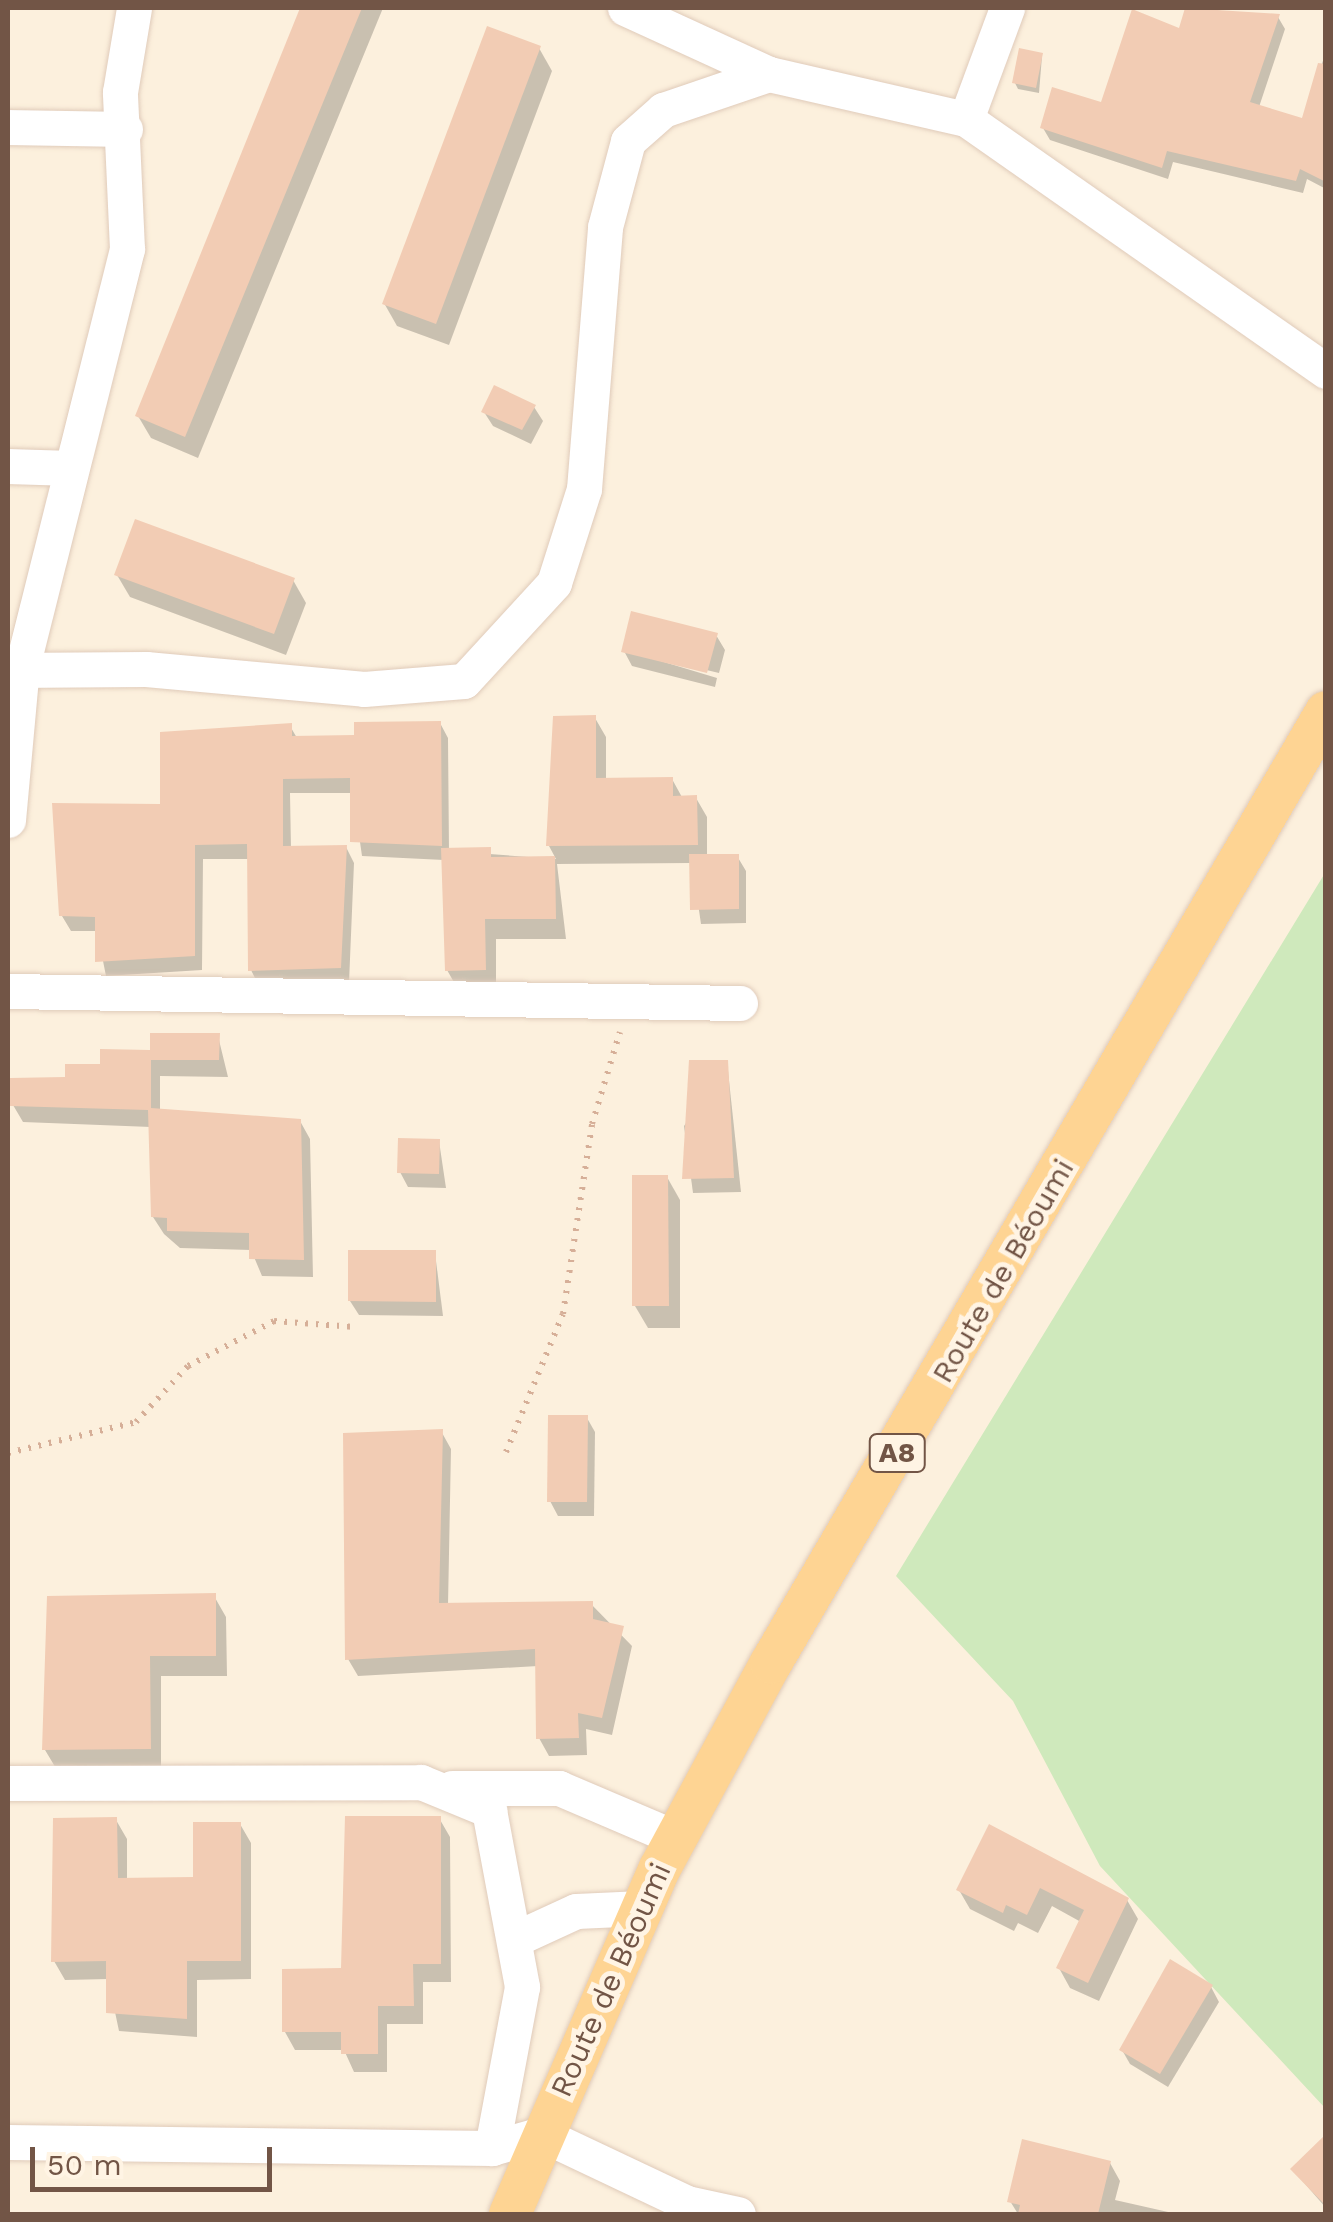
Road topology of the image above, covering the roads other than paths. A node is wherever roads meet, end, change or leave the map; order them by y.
1 (134, 8) edge
2 (624, 8) edge
3 (1007, 8) edge
4 (769, 74) junction
5 (966, 119) junction
6 (8, 127) edge
7 (125, 128) junction
8 (1326, 371) edge
9 (8, 466) edge
10 (70, 468) junction
11 (15, 669) edge
12 (1326, 712) edge
13 (8, 820) edge
14 (8, 991) edge
15 (740, 1003) dead end
16 (8, 1783) edge
17 (446, 1788) junction
18 (676, 1838) junction
19 (642, 1908) junction
20 (515, 1939) junction
21 (540, 2134) junction
22 (8, 2142) edge
23 (492, 2148) junction
24 (510, 2214) edge
25 (738, 2214) edge

1 - 7 street
2 - 4 street
3 - 5 street
4 - 5 street
4 - 11 street
5 - 8 street
6 - 7 street
7 - 10 street
9 - 10 street
10 - 11 street
11 - 13 street
12 - 18 main road, Route de Béoumi / A8
14 - 15 street
16 - 17 street
17 - 18 street
17 - 20 street
18 - 19 main road, Route de Béoumi / A8
19 - 20 street
19 - 21 main road, Route de Béoumi / A8
20 - 23 street
21 - 23 street
21 - 24 main road, Route de Béoumi / A8
21 - 25 street
22 - 23 street

